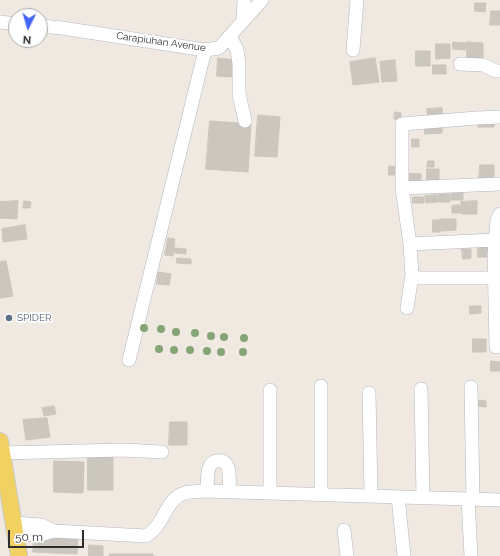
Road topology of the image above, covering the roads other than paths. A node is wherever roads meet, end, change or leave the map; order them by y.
1 (244, 0) edge
2 (262, 0) edge
3 (357, 0) edge
4 (244, 21) junction
5 (48, 27) edge
6 (230, 36) junction
7 (205, 50) junction
8 (353, 50) dead end
9 (460, 64) dead end
10 (500, 71) edge
11 (500, 117) edge
12 (245, 121) dead end
13 (500, 184) edge
14 (402, 188) junction
15 (500, 214) edge
16 (496, 240) junction
17 (410, 244) junction
18 (412, 275) junction
19 (494, 278) junction
20 (407, 308) dead end
21 (496, 346) dead end
22 (129, 360) dead end
23 (321, 386) dead end
24 (471, 387) dead end
25 (421, 389) dead end
26 (270, 390) dead end
27 (369, 393) dead end
28 (1, 447) edge
29 (162, 452) dead end
30 (207, 491) junction
31 (229, 492) junction
32 (270, 493) junction
33 (321, 494) junction
34 (371, 495) junction
35 (398, 497) junction
36 (423, 497) junction
37 (471, 499) junction
38 (500, 500) edge
39 (14, 528) junction
40 (344, 530) dead end
41 (19, 556) edge
42 (347, 556) edge
43 (404, 556) edge
44 (471, 556) edge

1 - 4 street
2 - 4 street, Carapiuhan Avenue
3 - 8 street
4 - 6 street, Carapiuhan Avenue
5 - 7 street, Carapiuhan Avenue
6 - 7 street, Carapiuhan Avenue
6 - 12 street
7 - 22 street
9 - 10 street
11 - 14 street
13 - 14 street
14 - 17 street
15 - 16 street
16 - 17 street
16 - 19 street
17 - 18 street
18 - 19 street
18 - 20 street
19 - 21 street
23 - 33 street
24 - 37 street
25 - 36 street
26 - 32 street
27 - 34 street
28 - 29 street
28 - 39 main road
30 - 31 street
30 - 31 street
30 - 39 street
31 - 32 street
32 - 33 street
33 - 34 street
34 - 35 street
35 - 36 street
35 - 43 street
36 - 37 street
37 - 38 street
37 - 44 street
39 - 41 main road
40 - 42 street

